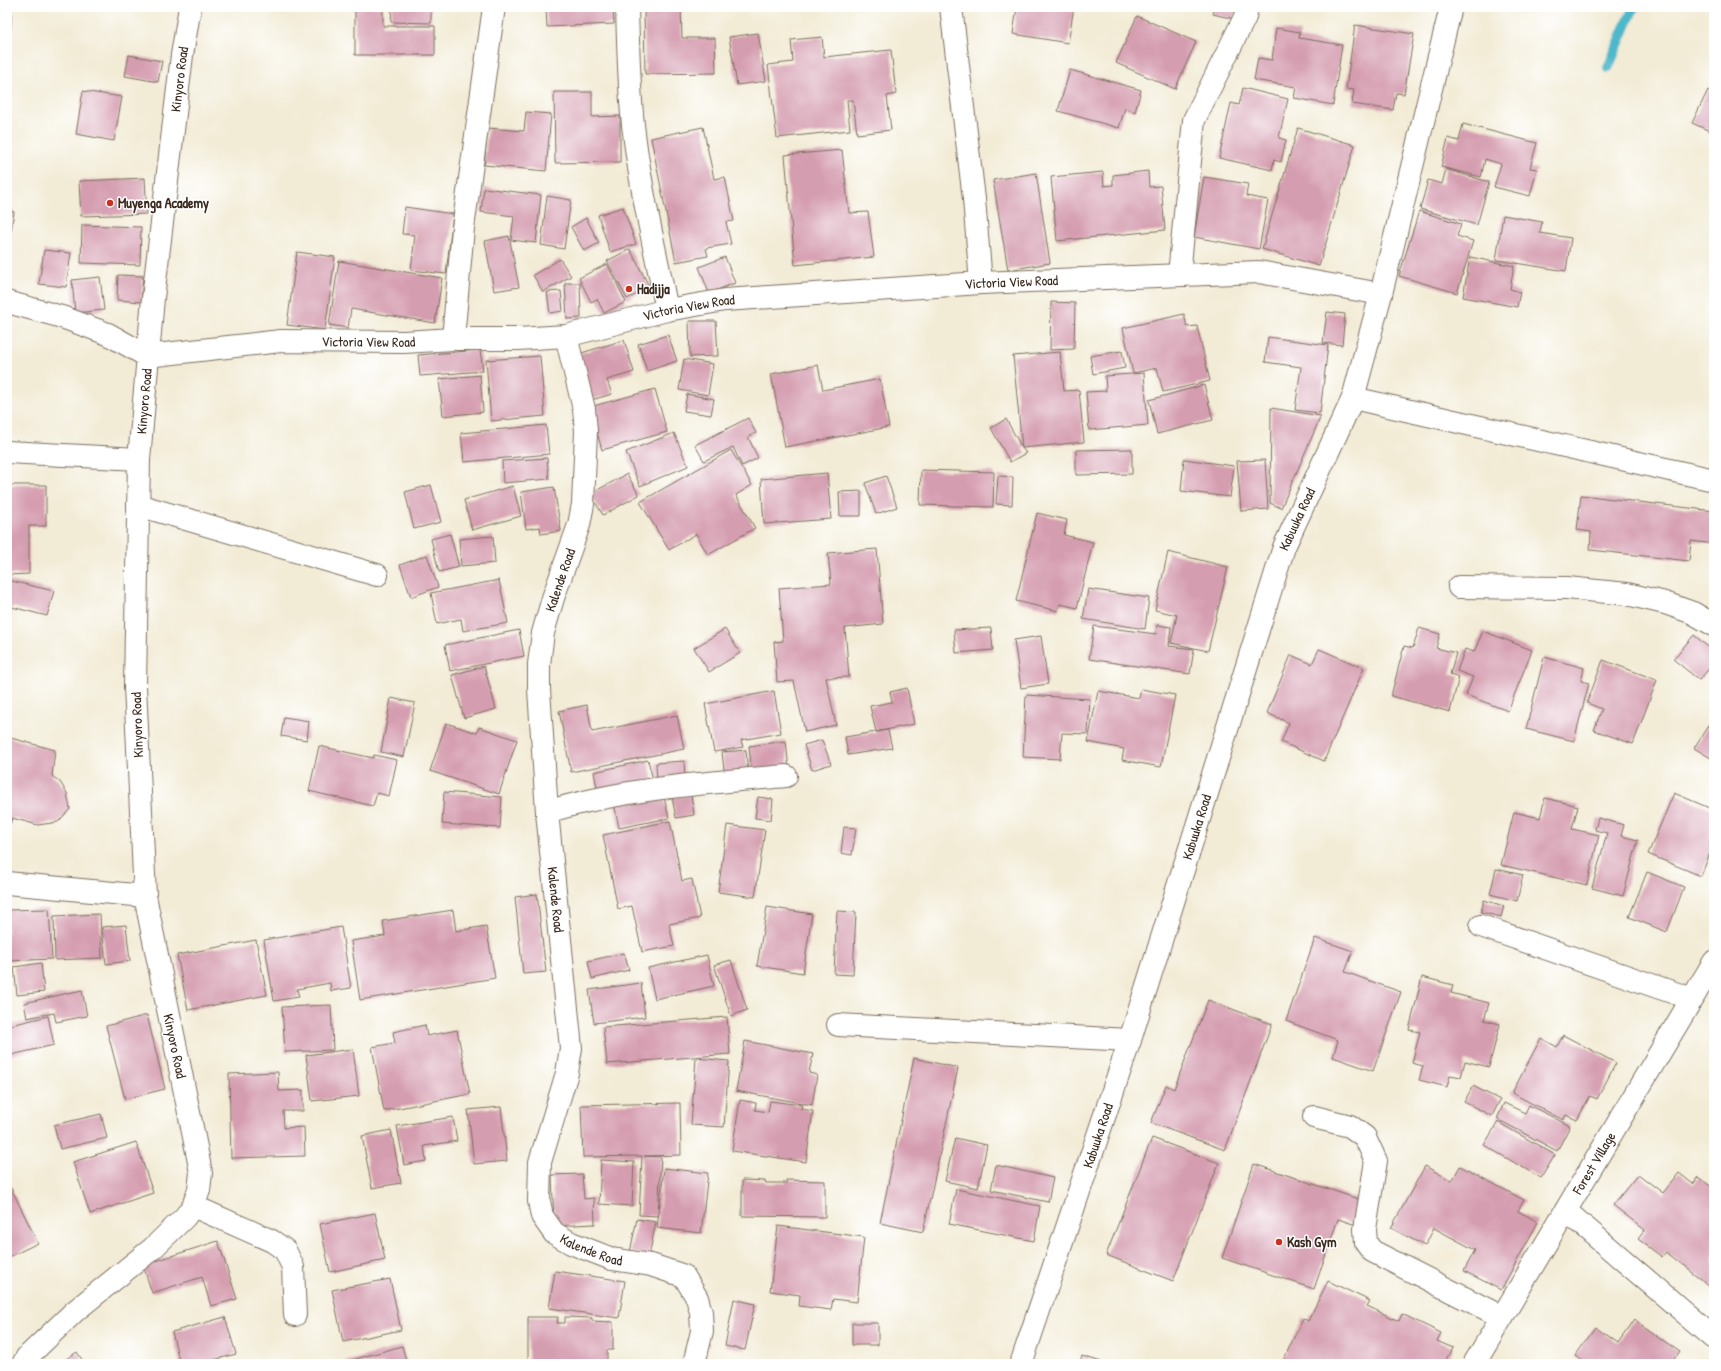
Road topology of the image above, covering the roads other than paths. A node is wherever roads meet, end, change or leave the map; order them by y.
1 (190, 7) edge
2 (494, 7) edge
3 (627, 7) edge
4 (950, 7) edge
5 (1247, 7) edge
6 (1451, 7) edge
7 (1180, 275) junction
8 (981, 283) junction
9 (1381, 294) junction
10 (7, 302) edge
11 (667, 310) junction
12 (566, 336) junction
13 (453, 339) junction
14 (147, 356) junction
15 (1352, 398) junction
16 (7, 452) edge
17 (139, 459) junction
18 (1714, 480) edge
19 (138, 505) junction
20 (376, 575) dead end
21 (1459, 587) dead end
22 (1714, 625) edge
23 (786, 776) dead end
24 (548, 812) junction
25 (7, 883) edge
26 (145, 896) junction
27 (1481, 926) dead end
28 (1714, 962) edge
29 (1692, 999) junction
30 (838, 1025) dead end
31 (1130, 1040) junction
32 (1314, 1117) dead end
33 (193, 1206) junction
34 (1566, 1211) junction
35 (295, 1315) dead end
36 (1502, 1317) junction
37 (1714, 1338) edge
38 (23, 1364) edge
39 (694, 1364) edge
40 (1022, 1364) edge
41 (1474, 1364) edge

1 - 14 street, Kinyoro Road
2 - 13 street
3 - 11 street
4 - 8 street
5 - 7 street
6 - 9 street, Kabuuka Road
7 - 8 street, Victoria View Road
7 - 9 street, Victoria View Road
8 - 11 street, Victoria View Road
9 - 15 street, Kabuuka Road
10 - 14 street
11 - 12 street, Victoria View Road
12 - 13 street, Victoria View Road
12 - 24 street, Kalende Road
13 - 14 street, Victoria View Road
14 - 17 street, Kinyoro Road
15 - 18 street
15 - 31 street, Kabuuka Road
16 - 17 street
17 - 19 street, Kinyoro Road
19 - 20 street
19 - 26 street, Kinyoro Road
21 - 22 street
23 - 24 street
24 - 39 street, Kalende Road
25 - 26 street
26 - 33 street, Kinyoro Road
27 - 29 street
28 - 29 street, Forest Village
29 - 34 street, Forest Village
30 - 31 street
31 - 40 street, Kabuuka Road
32 - 36 street
33 - 35 street
33 - 38 street, Kinyoro Road
34 - 36 street, Forest Village
34 - 37 street
36 - 41 street, Forest Village

